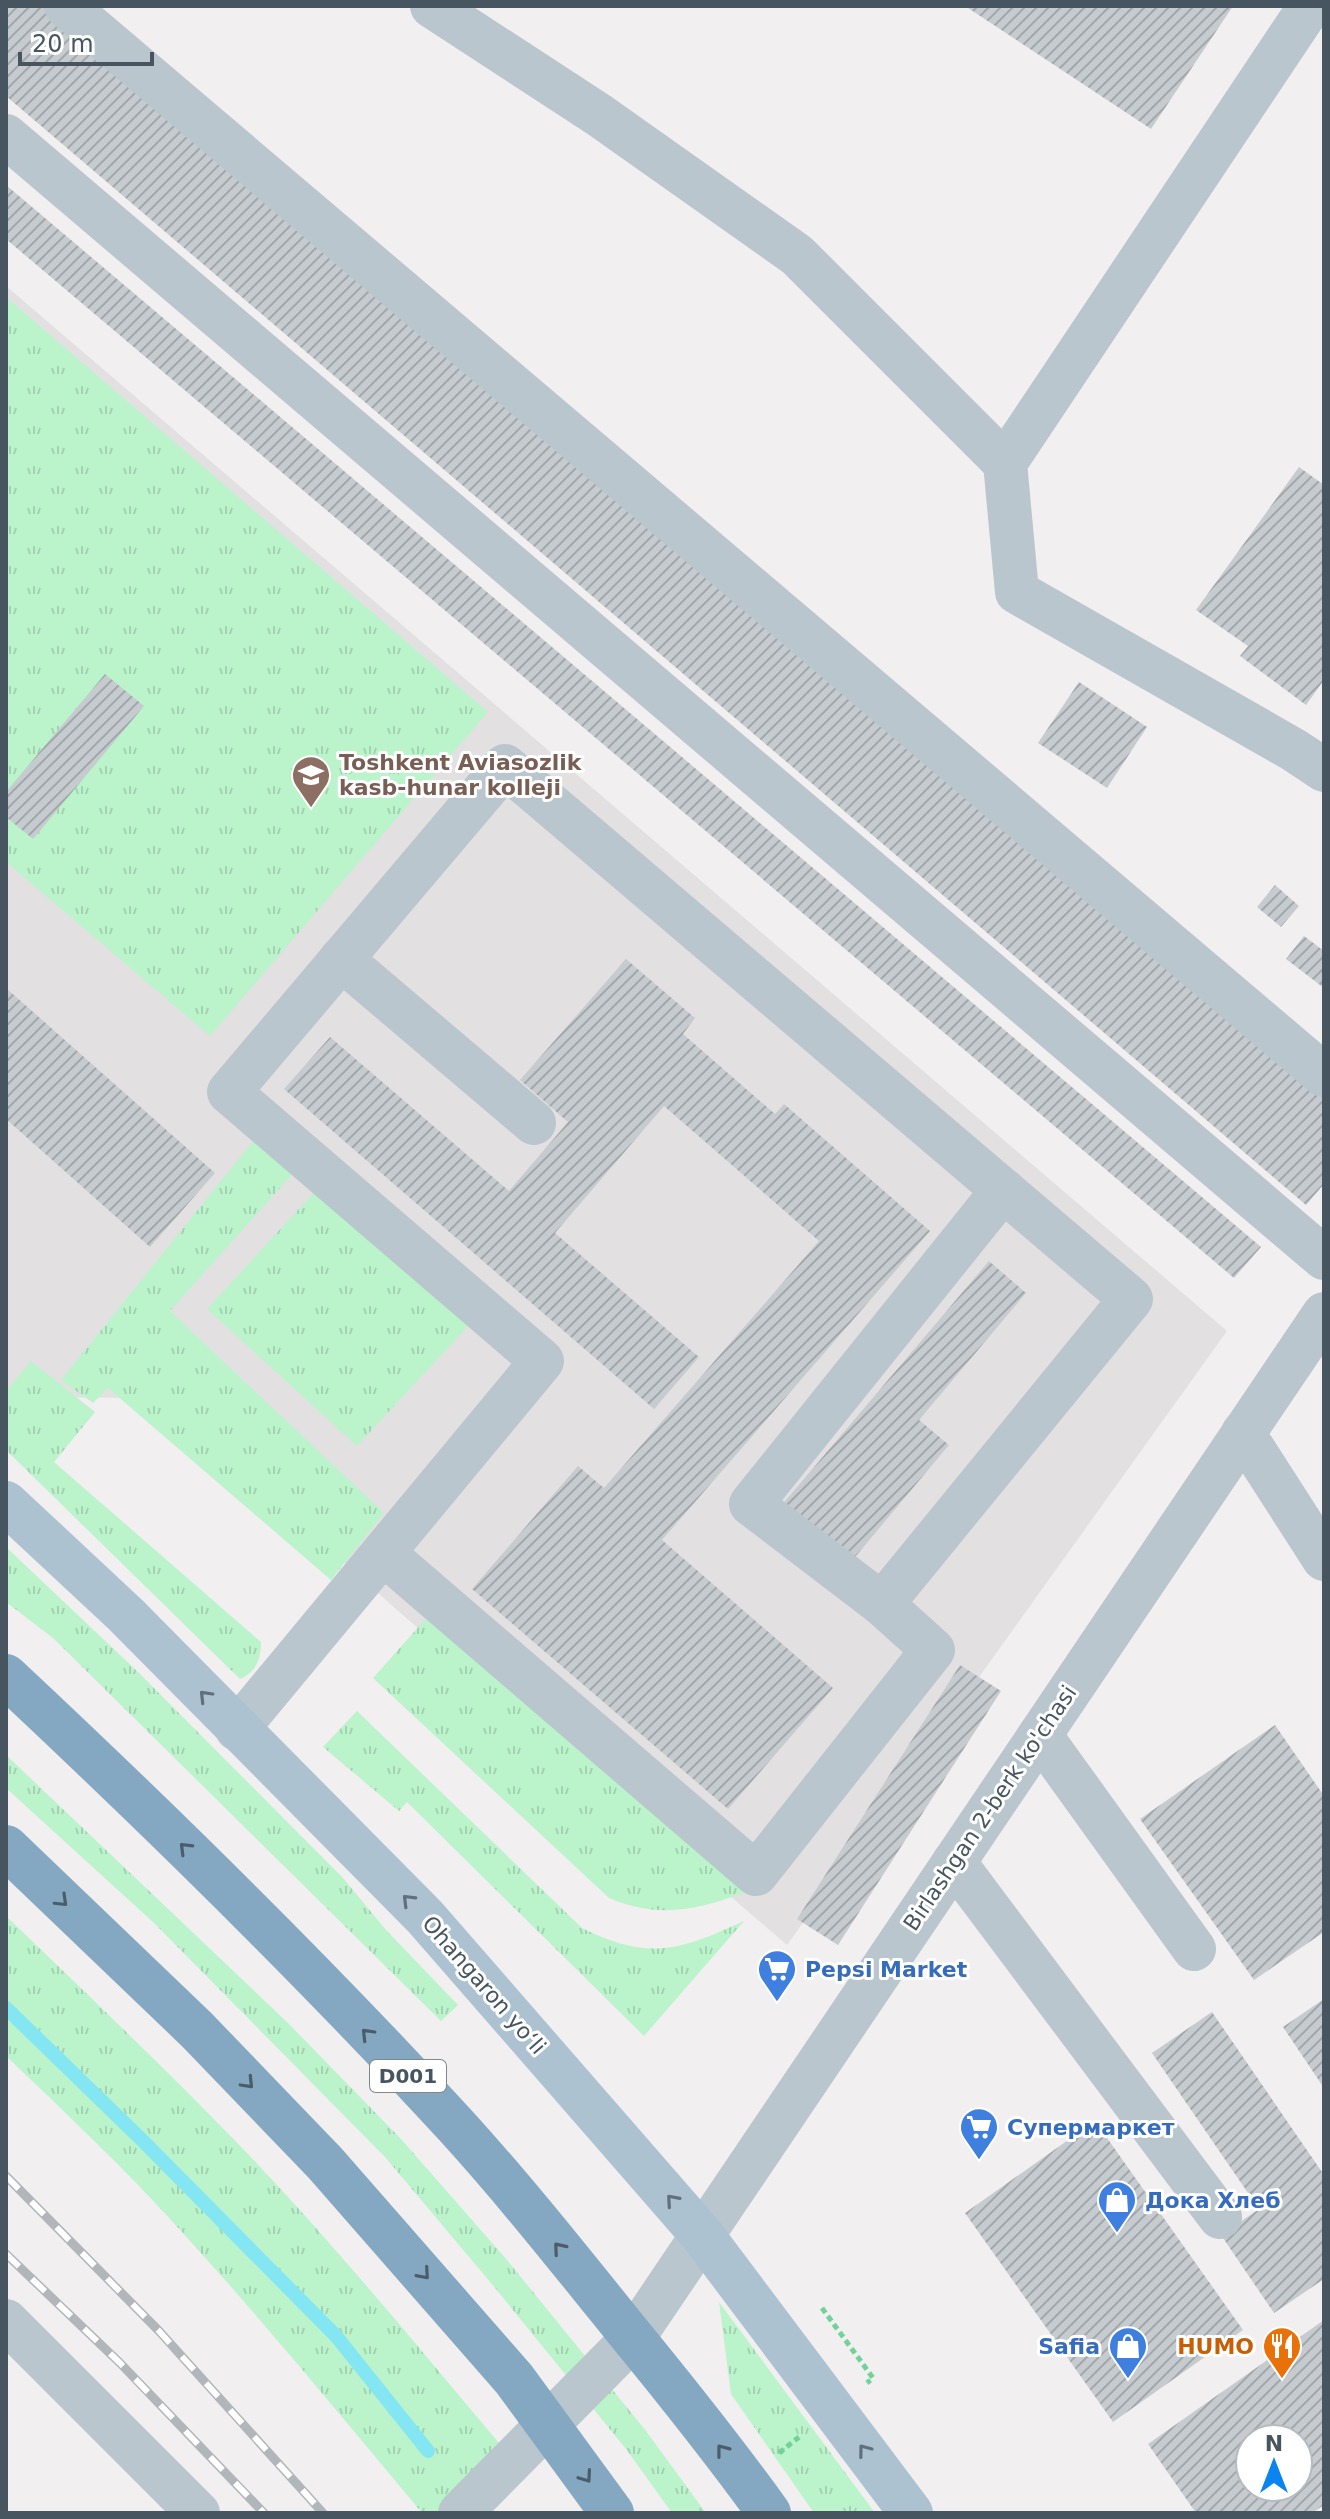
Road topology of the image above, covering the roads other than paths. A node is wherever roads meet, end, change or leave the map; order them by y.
1 (66, 6) edge
2 (432, 6) edge
3 (1310, 6) edge
4 (6, 136) edge
5 (1005, 463) junction
6 (1324, 770) edge
7 (341, 959) junction
8 (1324, 1075) edge
9 (534, 1123) dead end
10 (1003, 1190) junction
11 (1324, 1258) edge
12 (1324, 1314) edge
13 (1243, 1433) junction
14 (6, 1503) edge
15 (383, 1553) junction
16 (1324, 1559) edge
17 (882, 1604) junction
18 (6, 1676) edge
19 (237, 1729) junction
20 (1040, 1735) junction
21 (6, 1847) edge
22 (954, 1862) junction
23 (1194, 1949) dead end
24 (1220, 2217) dead end
25 (702, 2235) junction
26 (6, 2321) edge
27 (633, 2338) junction
28 (549, 2425) junction
29 (198, 2513) edge
30 (460, 2513) edge
31 (612, 2513) edge
32 (769, 2513) edge
33 (911, 2513) edge

1 - 8 street
2 - 5 street
3 - 5 street
4 - 11 street
5 - 6 street
7 - 9 street
7 - 10 street
7 - 15 street
10 - 17 street
10 - 17 street
12 - 13 street, Birlashgan 2-berk ko'chasi
13 - 16 street
13 - 20 street, Birlashgan 2-berk ko'chasi
19 -> 14 main road, Ohangaron yoʻli
15 - 17 street
15 - 19 street
27 -> 18 highway, D001
25 -> 19 main road, Ohangaron yoʻli
20 - 22 street, Birlashgan 2-berk ko'chasi
20 - 23 street
21 -> 28 highway
22 - 24 street
22 - 25 street, Birlashgan 2-berk ko'chasi
25 - 27 street, Birlashgan 2-berk ko'chasi
33 -> 25 main road, Ohangaron yoʻli
26 - 29 street
27 - 28 street, Birlashgan 2-berk ko'chasi
32 -> 27 highway, D001
28 - 30 street, Birlashgan 2-berk ko'chasi
28 -> 31 highway

